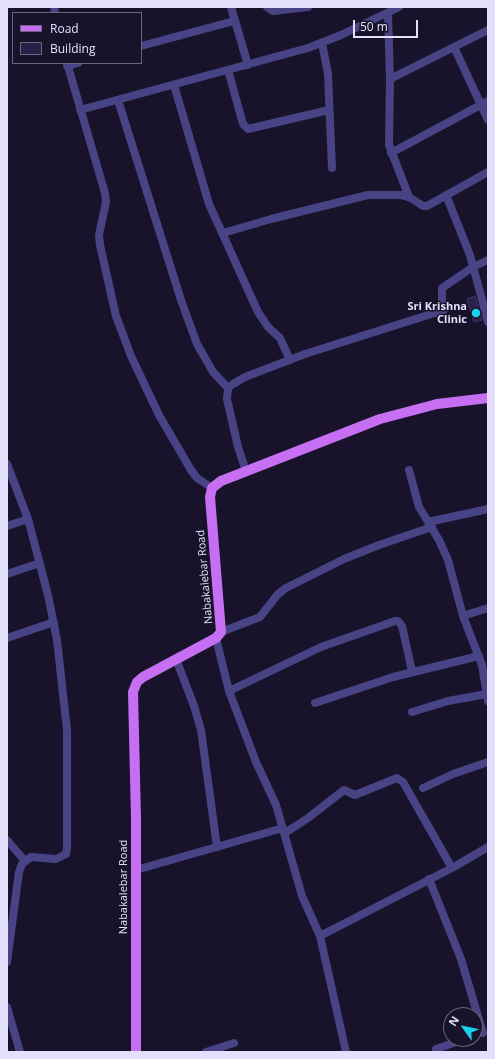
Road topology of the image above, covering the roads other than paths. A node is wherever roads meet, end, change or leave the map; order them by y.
1 (231, 7) edge
2 (267, 7) edge
3 (308, 7) edge
4 (399, 7) edge
5 (388, 13) junction
6 (234, 20) junction
7 (488, 30) edge
8 (322, 43) junction
9 (142, 46) edge
10 (454, 47) junction
11 (67, 64) edge
12 (248, 65) junction
13 (228, 70) junction
14 (390, 79) junction
15 (174, 85) junction
16 (118, 100) junction
17 (484, 103) edge
18 (80, 110) junction
19 (329, 110) junction
20 (488, 120) edge
21 (391, 153) junction
22 (332, 168) dead end
23 (488, 172) edge
24 (446, 195) junction
25 (408, 197) junction
26 (223, 233) junction
27 (488, 260) edge
28 (473, 267) junction
29 (488, 322) edge
30 (290, 360) junction
31 (228, 388) junction
32 (488, 398) edge
33 (8, 469) edge
34 (408, 470) dead end
35 (246, 471) junction
36 (212, 488) junction
37 (488, 509) edge
38 (28, 519) junction
39 (430, 524) junction
40 (7, 526) edge
41 (40, 563) junction
42 (7, 574) edge
43 (488, 608) edge
44 (464, 616) junction
45 (54, 622) junction
46 (218, 635) junction
47 (7, 638) edge
48 (479, 656) junction
49 (176, 659) junction
50 (412, 671) junction
51 (229, 691) junction
52 (488, 698) edge
53 (315, 703) dead end
54 (412, 712) dead end
55 (488, 762) edge
56 (423, 788) dead end
57 (284, 830) junction
58 (7, 840) edge
59 (217, 847) junction
60 (488, 847) edge
61 (25, 861) junction
62 (452, 868) junction
63 (136, 870) junction
64 (429, 879) junction
65 (320, 936) junction
66 (7, 958) edge
67 (7, 962) edge
68 (7, 1007) edge
69 (474, 1007) edge
70 (234, 1043) dead end
71 (443, 1047) edge
72 (436, 1049) dead end
73 (20, 1052) edge
74 (136, 1052) edge
75 (206, 1052) edge
76 (346, 1052) edge

1 - 6 street
2 - 3 street
4 - 5 street
5 - 8 street
5 - 14 street
6 - 9 street
6 - 12 street
7 - 10 street
8 - 12 street
8 - 19 street
10 - 14 street
10 - 17 street
11 - 18 street
12 - 13 street
13 - 15 street
13 - 19 street
14 - 21 street
15 - 16 street
15 - 26 street
16 - 18 street
16 - 31 street
17 - 20 street
17 - 21 street
18 - 36 street
19 - 22 street
21 - 25 street
23 - 24 street
24 - 25 street
24 - 28 street
25 - 26 street
26 - 30 street
27 - 28 street
28 - 29 street
28 - 30 street
30 - 31 street
31 - 35 street
32 - 35 main road
33 - 38 street
34 - 39 street
35 - 36 main road
36 - 46 main road, Nabakalebar Road
37 - 39 street
38 - 40 street
38 - 41 street
39 - 44 street
39 - 46 street
41 - 42 street
41 - 45 street
43 - 44 street
44 - 48 street
45 - 47 street
45 - 61 street
46 - 49 main road, Nabakalebar Road
46 - 51 street
48 - 50 street
48 - 52 street
49 - 59 street
49 - 63 main road, Nabakalebar Road
50 - 51 street
50 - 53 street
51 - 57 street
52 - 54 street
55 - 56 street
57 - 59 street
57 - 62 street
57 - 65 street
58 - 61 street
59 - 63 street
60 - 62 street
61 - 66 street
62 - 64 street
63 - 74 main road, Nabakalebar Road
64 - 65 street
64 - 69 street
65 - 76 street
66 - 67 street
68 - 73 street
70 - 75 street
71 - 72 street

